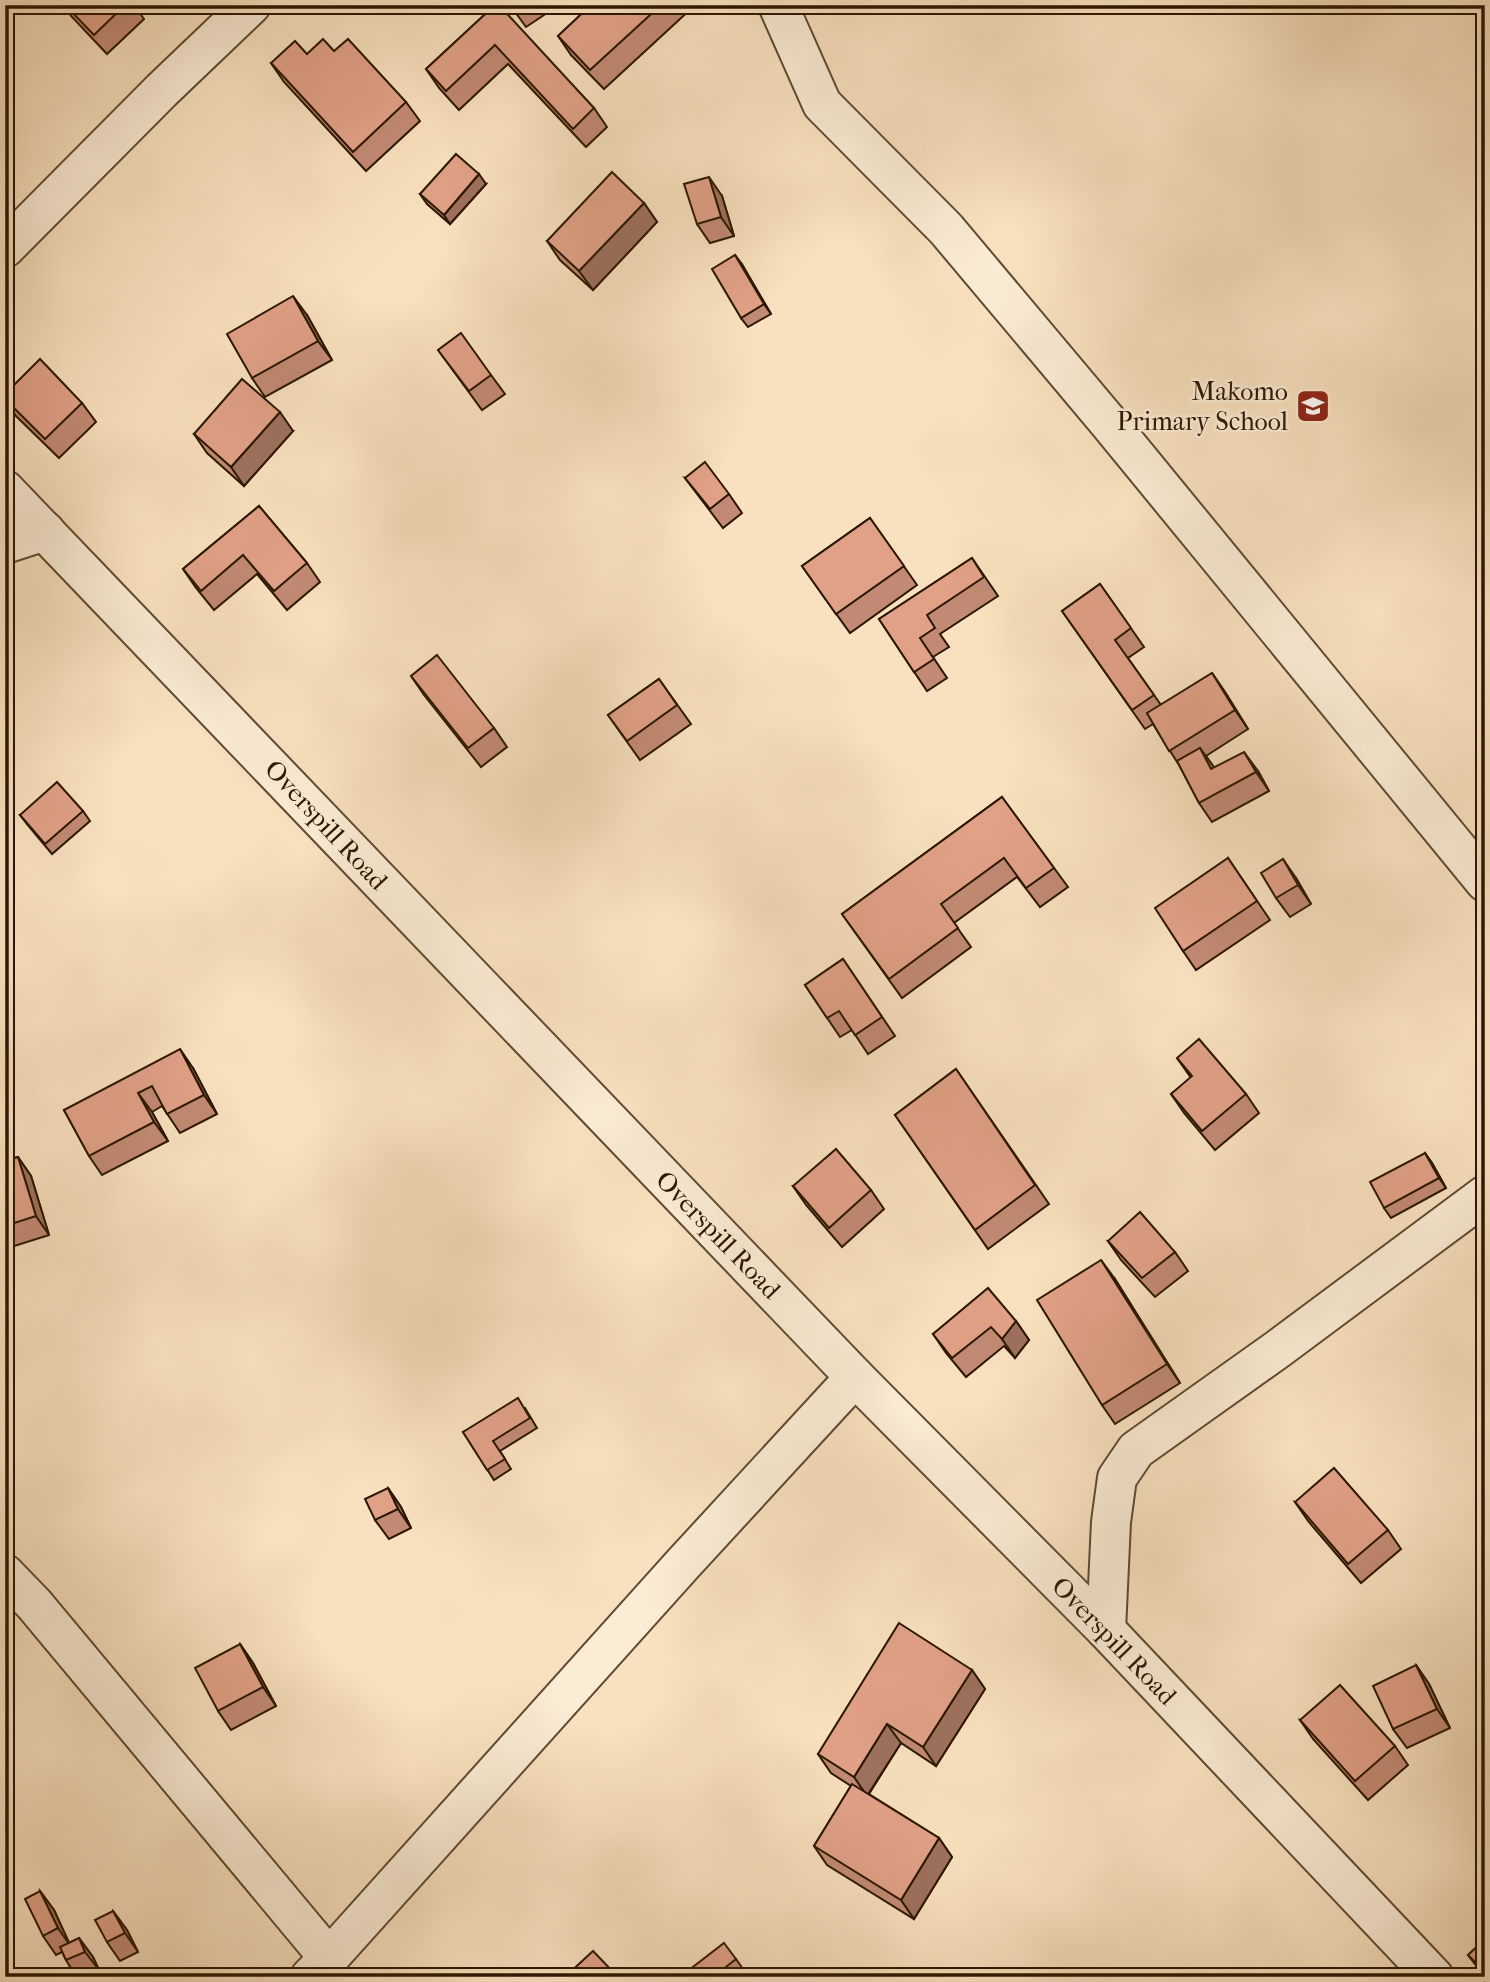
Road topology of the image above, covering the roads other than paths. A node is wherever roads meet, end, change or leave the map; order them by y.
1 (251, 5) edge
2 (778, 5) edge
3 (5, 248) edge
4 (5, 490) edge
5 (45, 531) junction
6 (5, 544) edge
7 (1485, 882) edge
8 (1485, 1195) edge
9 (855, 1377) junction
10 (5, 1574) edge
11 (1106, 1630) junction
12 (319, 1968) edge
13 (1434, 1977) edge

1 - 3 street
2 - 7 street
4 - 5 street, Overspill Road
5 - 6 street
5 - 9 street, Overspill Road
8 - 11 street
9 - 11 street, Overspill Road
9 - 12 street
10 - 12 street
11 - 13 street, Overspill Road

